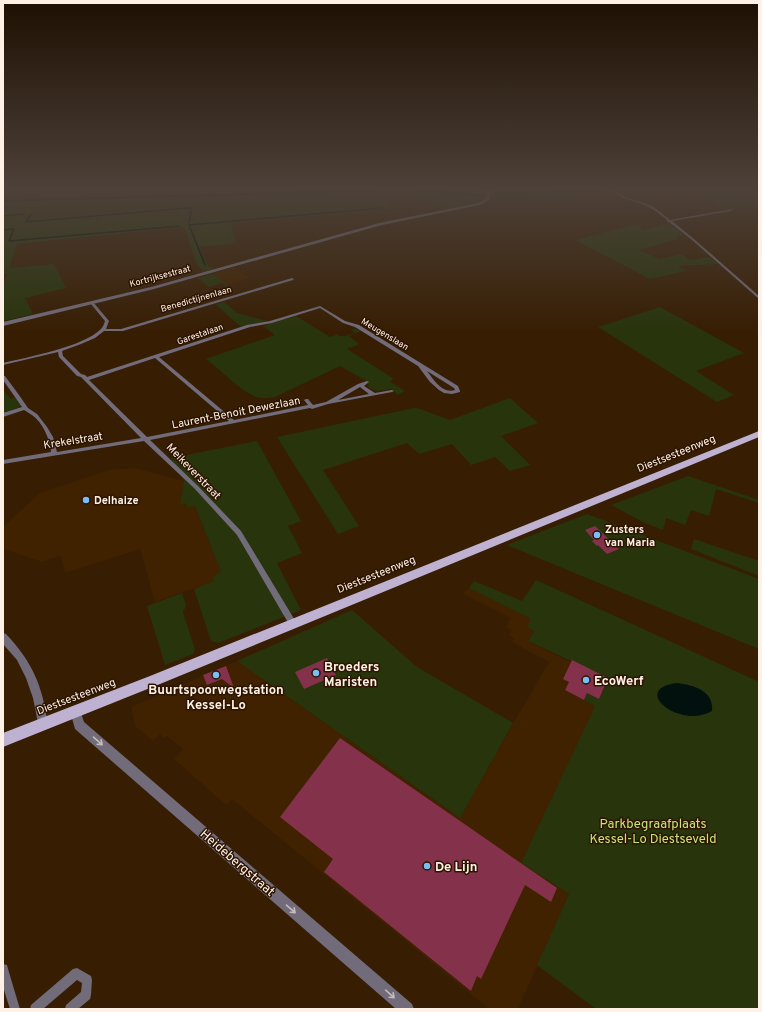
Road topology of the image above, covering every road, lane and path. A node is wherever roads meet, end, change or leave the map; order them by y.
1 (335, 237) edge
2 (686, 237) edge
3 (292, 279) dead end
4 (759, 298) edge
5 (92, 302) junction
6 (320, 307) joint
7 (3, 324) edge
8 (104, 330) junction
9 (218, 336) junction
10 (223, 340) dead end
11 (60, 350) junction
12 (156, 357) junction
13 (3, 364) edge
14 (420, 365) junction
15 (3, 378) edge
16 (87, 379) junction
17 (367, 382) dead end
18 (447, 382) junction
19 (436, 384) junction
20 (360, 385) junction
21 (392, 391) dead end
22 (372, 394) junction
23 (306, 400) dead end
24 (328, 403) junction
25 (312, 407) junction
26 (25, 408) junction
27 (3, 415) edge
28 (233, 422) junction
29 (759, 434) edge
30 (147, 439) junction
31 (54, 453) junction
32 (3, 462) edge
33 (293, 624) junction
34 (3, 637) edge
35 (75, 711) junction
36 (43, 724) junction
37 (3, 740) edge
38 (3, 969) edge
39 (15, 1009) edge
40 (35, 1009) edge
41 (70, 1009) edge
42 (407, 1009) edge

1 - 5 street, Kortrijksestraat
2 - 4 street
3 - 8 street, Benedictijnenlaan
5 - 7 street, Kortrijksestraat
5 - 8 street
6 - 9 street, Garestalaan
6 - 14 street, Meugenslaan
8 - 11 street
9 - 10 street
9 - 12 street, Garestalaan
11 - 13 street
11 - 16 street, Meikeverstraat
12 - 16 street, Garestalaan
12 - 28 street
14 - 18 street, Meugenslaan
14 - 19 street, Meugenslaan
15 - 26 street
16 - 30 street, Meikeverstraat
17 - 20 street, Laurent-Benoit Dewezlaan
18 - 19 street
18 - 19 street, Meugenslaan
20 - 22 street
20 - 24 street, Laurent-Benoit Dewezlaan
21 - 22 street, Laurent-Benoit Dewezlaan
22 - 24 street, Laurent-Benoit Dewezlaan
23 - 25 street
24 - 25 street, Laurent-Benoit Dewezlaan
25 - 28 street, Laurent-Benoit Dewezlaan
26 - 27 street
26 - 31 street
28 - 30 street, Laurent-Benoit Dewezlaan
29 - 33 main road, Diestsesteenweg
30 - 31 street, Krekelstraat
30 - 33 street, Meikeverstraat
31 - 32 street, Krekelstraat
33 - 35 main road, Diestsesteenweg
34 - 36 street
35 - 36 main road, Diestsesteenweg
35 -> 42 street, Heidebergstraat
36 - 37 main road, Diestsesteenweg
38 - 39 street
40 - 41 street

